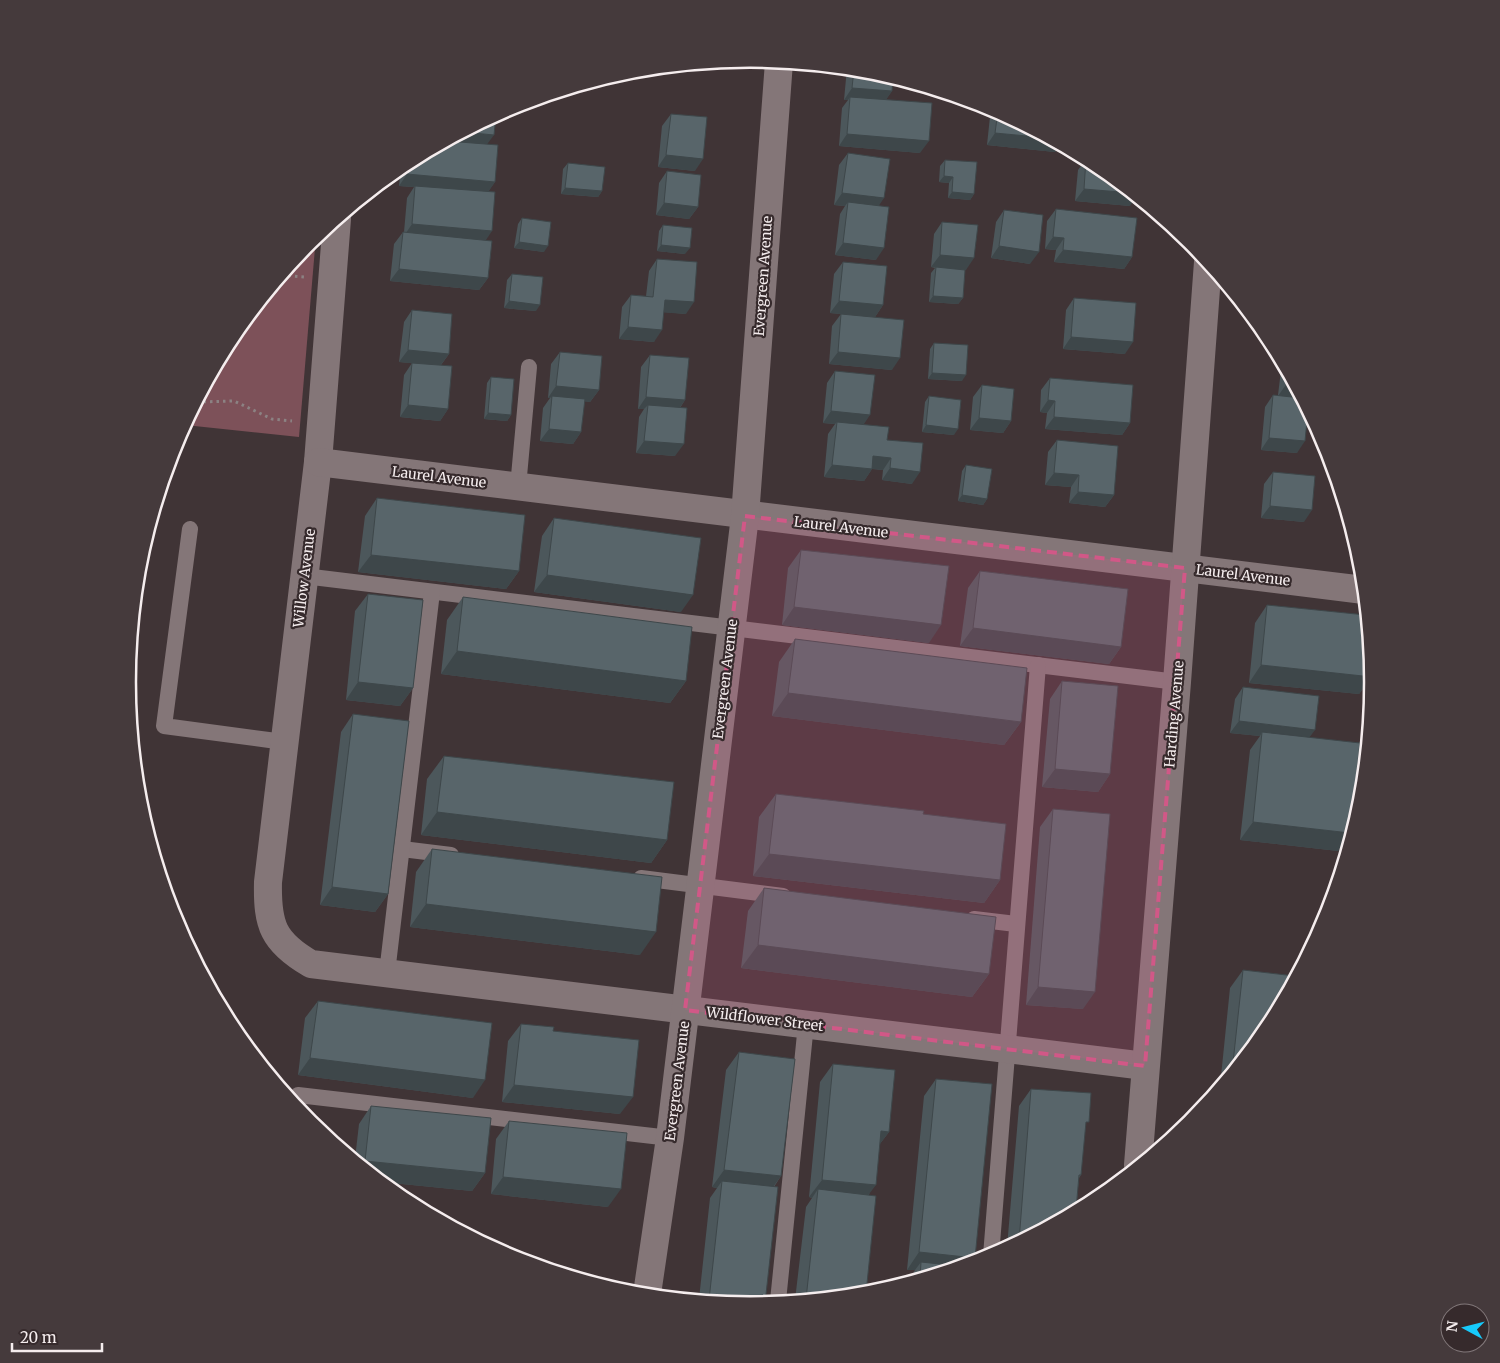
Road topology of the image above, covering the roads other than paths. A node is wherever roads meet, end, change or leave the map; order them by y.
1 (778, 69) edge
2 (336, 228) edge
3 (1207, 272) edge
4 (528, 367) dead end
5 (318, 462) junction
6 (518, 487) junction
7 (745, 516) junction
8 (190, 529) dead end
9 (1185, 568) junction
10 (304, 576) junction
11 (1357, 589) edge
12 (432, 592) junction
13 (731, 628) junction
14 (1038, 665) junction
15 (1177, 682) junction
16 (284, 742) junction
17 (402, 849) junction
18 (469, 857) edge
19 (623, 876) edge
20 (700, 886) junction
21 (799, 898) edge
22 (957, 917) edge
23 (1016, 924) junction
24 (276, 935) joint
25 (387, 973) junction
26 (685, 1010) junction
27 (806, 1024) junction
28 (1006, 1049) junction
29 (1146, 1066) junction
30 (298, 1095) dead end
31 (670, 1138) junction
32 (1139, 1157) edge
33 (992, 1246) edge
34 (647, 1287) edge
35 (779, 1295) edge

1 - 7 street, Evergreen Avenue
2 - 5 street, Willow Avenue
3 - 9 street, Harding Avenue
4 - 6 lane
5 - 6 street, Laurel Avenue
5 - 10 street, Willow Avenue
6 - 7 street, Laurel Avenue
7 - 9 street, Laurel Avenue
7 - 13 street, Evergreen Avenue
8 - 16 lane
9 - 11 street, Laurel Avenue
9 - 15 street, Harding Avenue
10 - 12 lane
10 - 16 street, Willow Avenue
12 - 13 lane
12 - 17 lane
13 - 14 lane
13 - 20 street, Evergreen Avenue
14 - 15 lane
14 - 23 lane
15 - 29 street, Harding Avenue
16 - 24 street, Willow Avenue
17 - 18 lane
17 - 25 lane
19 - 20 lane
20 - 21 lane
20 - 26 street, Evergreen Avenue
22 - 23 lane
23 - 28 lane
24 - 25 street, Wildflower Street
25 - 26 street, Wildflower Street
26 - 27 street, Wildflower Street
26 - 31 street, Evergreen Avenue
27 - 28 street, Wildflower Street
27 - 35 lane
28 - 29 street, Wildflower Street
28 - 33 lane
29 - 32 street, Harding Avenue
30 - 31 lane
31 - 34 street, Evergreen Avenue

